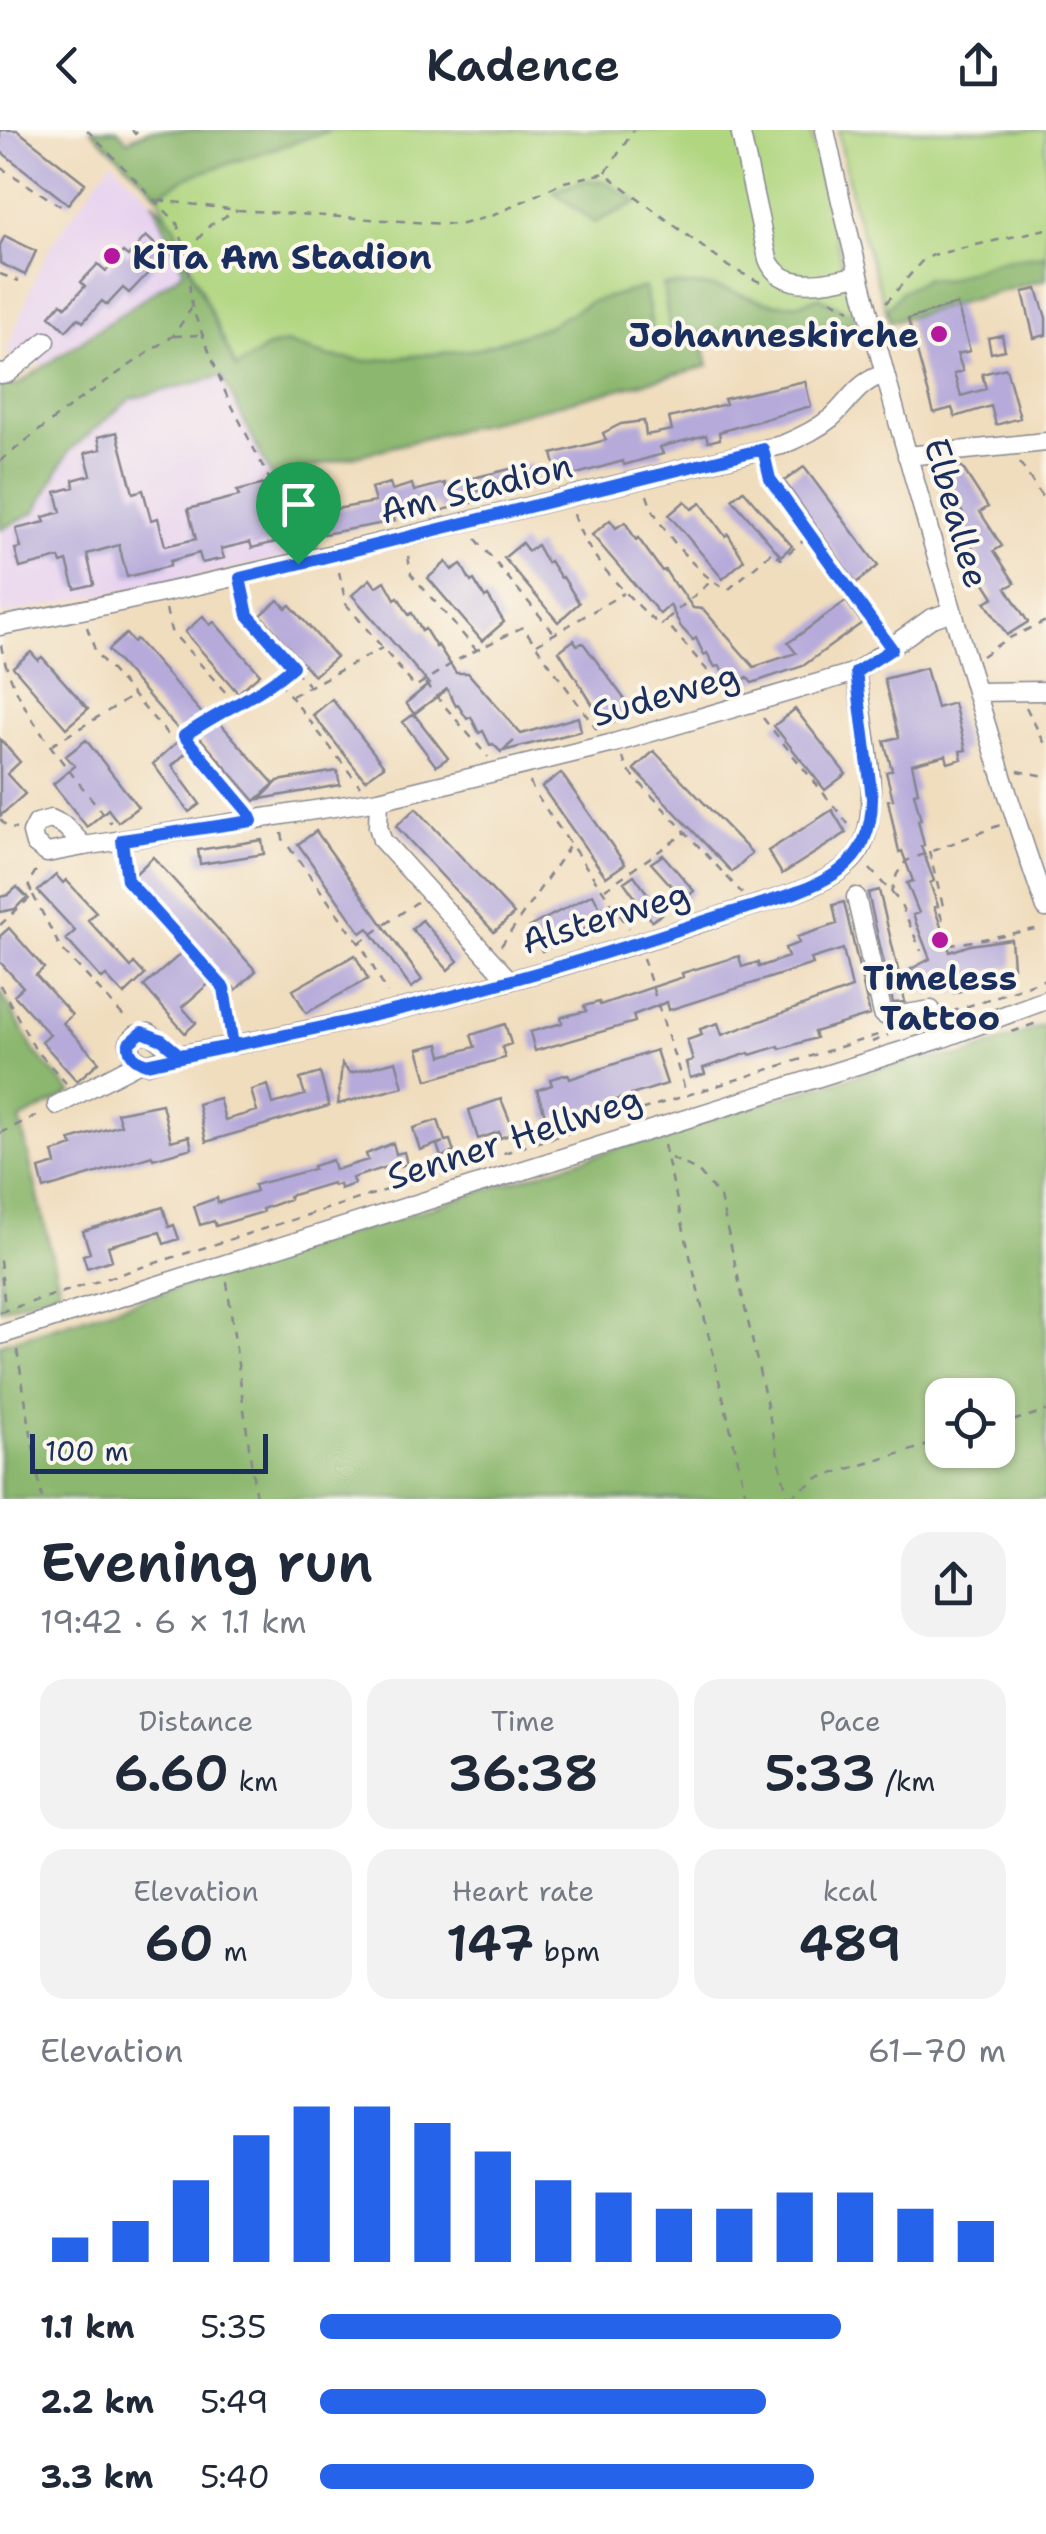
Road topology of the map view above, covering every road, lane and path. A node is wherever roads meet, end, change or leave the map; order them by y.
1 (87, 130) edge
2 (132, 130) edge
3 (139, 130) edge
4 (634, 130) edge
5 (740, 130) edge
6 (825, 130) edge
7 (0, 167) edge
8 (605, 173) junction
9 (158, 200) junction
10 (62, 207) dead end
11 (238, 210) junction
12 (1046, 228) edge
13 (186, 254) junction
14 (0, 274) edge
15 (860, 275) junction
16 (19, 281) dead end
17 (778, 288) dead end
18 (830, 299) dead end
19 (192, 308) junction
20 (876, 308) junction
21 (172, 336) junction
22 (204, 336) junction
23 (46, 342) dead end
24 (0, 374) edge
25 (885, 374) junction
26 (1046, 442) edge
27 (1008, 446) junction
28 (763, 449) junction
29 (907, 456) junction
30 (0, 460) edge
31 (643, 479) junction
32 (570, 498) junction
33 (1046, 504) edge
34 (472, 523) junction
35 (810, 535) junction
36 (405, 540) junction
37 (336, 556) junction
38 (298, 564) junction
39 (240, 578) junction
40 (712, 583) junction
41 (624, 593) junction
42 (163, 595) junction
43 (82, 611) junction
44 (952, 611) junction
45 (664, 621) junction
46 (1046, 621) edge
47 (0, 626) edge
48 (555, 634) junction
49 (0, 638) edge
50 (536, 644) junction
51 (382, 648) junction
52 (892, 649) junction
53 (478, 652) junction
54 (978, 657) dead end
55 (293, 666) junction
56 (856, 672) junction
57 (278, 680) junction
58 (424, 682) junction
59 (309, 686) junction
60 (1018, 691) junction
61 (1046, 691) edge
62 (976, 692) junction
63 (133, 696) junction
64 (291, 696) junction
65 (235, 703) junction
66 (746, 706) junction
67 (184, 736) junction
68 (614, 743) junction
69 (51, 746) junction
70 (1046, 746) edge
71 (524, 766) junction
72 (1014, 770) dead end
73 (500, 772) junction
74 (1046, 776) edge
75 (372, 801) junction
76 (279, 816) junction
77 (0, 819) edge
78 (252, 821) junction
79 (1006, 822) dead end
80 (686, 832) junction
81 (32, 833) junction
82 (866, 838) junction
83 (122, 840) junction
84 (571, 844) junction
85 (84, 846) junction
86 (929, 851) junction
87 (47, 853) junction
88 (855, 856) junction
89 (604, 890) junction
90 (431, 892) junction
91 (891, 892) junction
92 (33, 895) junction
93 (856, 897) dead end
94 (754, 905) junction
95 (1046, 908) edge
96 (0, 926) edge
97 (1041, 928) dead end
98 (358, 942) junction
99 (639, 944) junction
100 (921, 951) dead end
101 (491, 961) junction
102 (1046, 979) edge
103 (509, 980) junction
104 (0, 985) edge
105 (1046, 1000) edge
106 (396, 1010) junction
107 (936, 1017) junction
108 (901, 1028) dead end
109 (136, 1035) junction
110 (943, 1038) junction
111 (233, 1046) junction
112 (180, 1055) junction
113 (140, 1062) junction
114 (687, 1094) junction
115 (78, 1095) junction
116 (57, 1106) joint
117 (656, 1126) junction
118 (0, 1133) edge
119 (670, 1157) junction
120 (242, 1236) junction
121 (0, 1260) edge
122 (224, 1264) junction
123 (3, 1311) edge
124 (6, 1333) edge
125 (1046, 1411) edge
126 (1015, 1420) edge
127 (925, 1446) edge
128 (42, 1499) edge
129 (256, 1499) edge
130 (747, 1499) edge
131 (788, 1499) edge

1 - 9 path
2 - 3 path
4 - 8 path
5 - 15 street
6 - 15 street, Elbeallee
7 - 10 path
8 - 11 path
8 - 17 path
9 - 11 path
9 - 13 path
11 - 13 path
12 - 20 path
13 - 19 path
14 - 16 path
15 - 20 street, Elbeallee
18 - 20 path
19 - 21 path
19 - 22 path
20 - 25 street, Elbeallee
21 - 22 path
21 - 30 path
22 - 38 path
23 - 24 street
25 - 28 street, Am Stadion
25 - 29 street, Elbeallee
26 - 27 street
27 - 29 street
27 - 33 path
28 - 31 street, Am Stadion
28 - 35 path
29 - 44 street, Elbeallee
31 - 32 street, Am Stadion
31 - 40 path
32 - 34 street, Am Stadion
32 - 41 path
34 - 36 street, Am Stadion
34 - 48 path
35 - 40 path
35 - 52 path
36 - 37 street, Am Stadion
36 - 53 path
37 - 38 street, Am Stadion
37 - 51 path
38 - 39 street, Am Stadion
39 - 42 street, Am Stadion
39 - 55 path
40 - 45 path
41 - 45 path
41 - 48 path
42 - 43 street, Am Stadion
42 - 65 path
43 - 47 street, Am Stadion
43 - 63 path
44 - 52 street, Sudeweg
44 - 62 street, Elbeallee
45 - 66 path
46 - 54 path
48 - 50 path
49 - 69 path
50 - 53 path
50 - 68 path
51 - 58 path
51 - 59 path
52 - 56 street, Sudeweg
53 - 58 path
55 - 57 path
55 - 59 path
56 - 66 street, Sudeweg
56 - 82 street, Alsterweg
57 - 64 path
57 - 65 path
58 - 73 path
59 - 64 path
60 - 61 street
60 - 62 street
60 - 70 path
62 - 95 street, Elbeallee
63 - 67 path
63 - 69 path
64 - 75 path
65 - 67 path
66 - 68 street, Sudeweg
66 - 82 path
67 - 78 path
68 - 71 street, Sudeweg
68 - 80 path
69 - 83 path
71 - 73 street, Sudeweg
71 - 84 path
72 - 74 path
73 - 75 street, Sudeweg
75 - 76 street, Sudeweg
75 - 90 street
76 - 78 street, Sudeweg
76 - 98 path
77 - 81 path
78 - 83 street, Sudeweg
79 - 86 path
80 - 89 path
80 - 94 path
81 - 85 street
81 - 87 street
82 - 88 street, Alsterweg
83 - 85 street, Sudeweg
83 - 111 path
84 - 89 path
84 - 101 path
85 - 87 street, Sudeweg
86 - 91 path
86 - 97 path
87 - 92 path
88 - 91 path
88 - 94 street, Alsterweg
89 - 99 path
90 - 98 path
90 - 101 street
91 - 100 path
92 - 96 path
92 - 109 path
93 - 107 street
94 - 99 street, Alsterweg
98 - 106 path
99 - 103 street, Alsterweg
99 - 114 path
101 - 103 street
102 - 107 path
103 - 106 street, Alsterweg
104 - 115 path
105 - 110 street, Senner Hellweg
106 - 111 street, Alsterweg
107 - 110 street
108 - 114 path
109 - 112 street
109 - 113 street
110 - 117 street, Senner Hellweg
111 - 112 street, Alsterweg
112 - 113 street, Alsterweg
113 - 115 street, Alsterweg
114 - 120 path
115 - 116 street, Alsterweg
116 - 118 path
117 - 119 path
117 - 122 street, Senner Hellweg
119 - 130 path
119 - 131 path
120 - 122 path
120 - 123 path
121 - 123 path
122 - 124 street, Senner Hellweg
122 - 129 path
123 - 124 path
124 - 128 path
125 - 126 path
127 - 131 path

